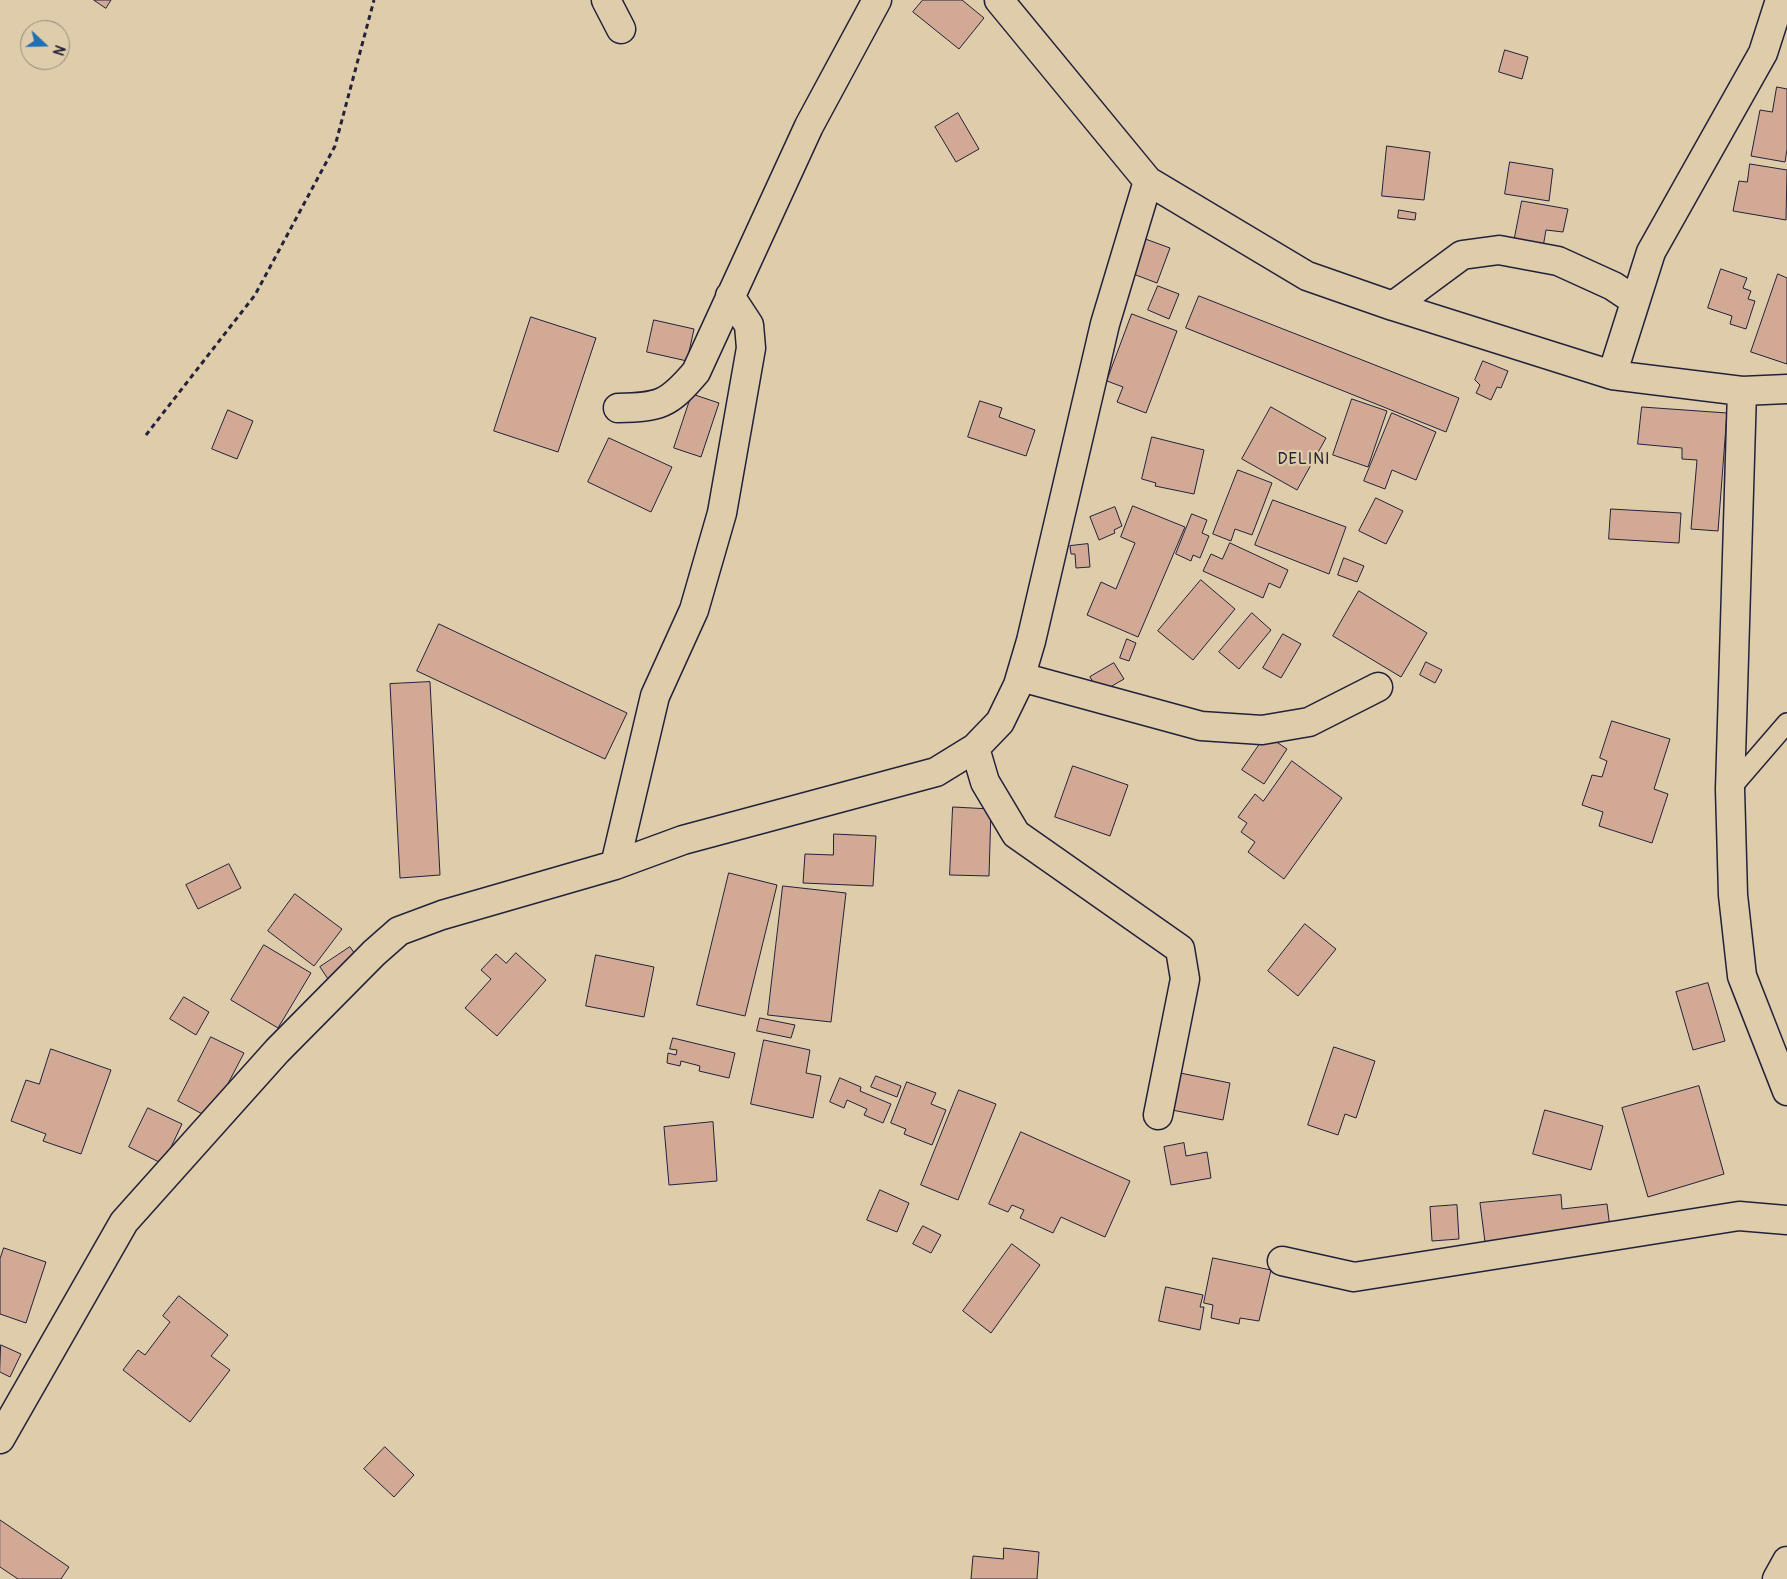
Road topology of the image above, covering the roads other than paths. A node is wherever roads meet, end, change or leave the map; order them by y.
1 (606, 0) edge
2 (877, 0) edge
3 (999, 0) edge
4 (1780, 0) edge
5 (620, 29) dead end
6 (1148, 181) junction
7 (730, 296) junction
8 (1634, 300) junction
9 (1393, 306) junction
10 (1612, 375) junction
11 (1787, 389) edge
12 (1742, 392) junction
13 (618, 408) dead end
14 (1020, 677) junction
15 (1378, 687) dead end
16 (1787, 723) edge
17 (975, 748) junction
18 (1730, 789) junction
19 (614, 865) junction
20 (1787, 1092) edge
21 (1158, 1115) dead end
22 (1787, 1220) edge
23 (1282, 1262) dead end
24 (0, 1438) edge
25 (1787, 1561) edge
26 (1777, 1579) edge

1 - 5 street
2 - 7 street
3 - 6 street
4 - 8 street
6 - 9 street
6 - 14 street
7 - 13 street
7 - 19 street
8 - 9 street
8 - 10 street
9 - 10 street
10 - 12 street
11 - 12 street
12 - 18 street
14 - 15 street
14 - 17 street
16 - 18 lane
17 - 19 street
17 - 21 street
18 - 20 street
19 - 24 street
22 - 23 street
25 - 26 street

